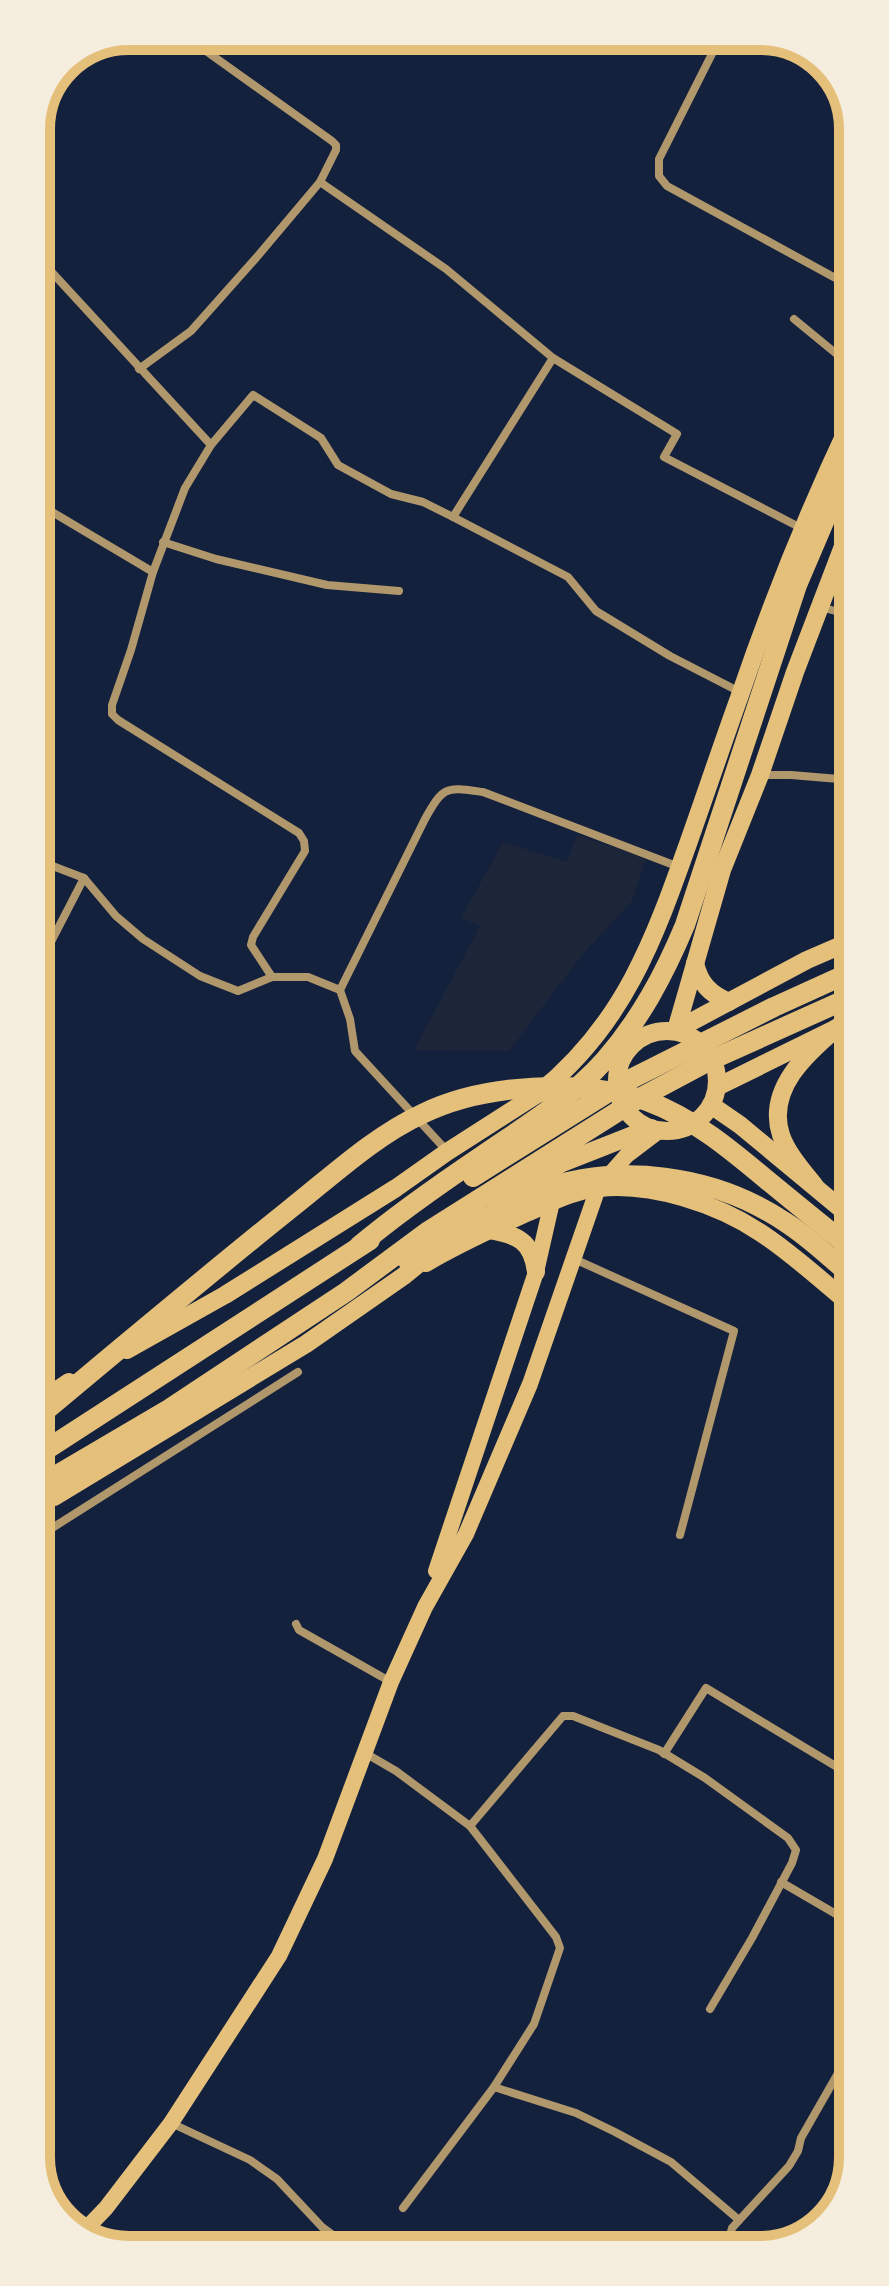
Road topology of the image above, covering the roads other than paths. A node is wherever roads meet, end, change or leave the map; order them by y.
1 (201, 50) edge
2 (714, 50) edge
3 (320, 182) junction
4 (50, 270) edge
5 (839, 280) edge
6 (794, 319) dead end
7 (839, 356) edge
8 (553, 358) junction
9 (139, 369) junction
10 (211, 445) junction
11 (839, 447) edge
12 (839, 487) edge
13 (50, 511) edge
14 (453, 517) junction
15 (802, 529) junction
16 (163, 542) junction
17 (839, 556) edge
18 (153, 572) junction
19 (399, 591) dead end
20 (819, 606) junction
21 (839, 612) edge
22 (741, 693) junction
23 (760, 775) junction
24 (839, 779) edge
25 (50, 865) edge
26 (680, 867) junction
27 (84, 878) junction
28 (50, 944) edge
29 (839, 946) edge
30 (695, 963) junction
31 (272, 977) junction
32 (839, 977) edge
33 (340, 990) junction
34 (729, 1002) junction
35 (839, 1002) edge
36 (839, 1027) edge
37 (839, 1029) edge
38 (676, 1030) junction
39 (619, 1069) junction
40 (536, 1095) junction
41 (714, 1096) junction
42 (656, 1129) junction
43 (447, 1152) junction
44 (562, 1163) junction
45 (815, 1186) junction
46 (598, 1188) junction
47 (552, 1201) junction
48 (839, 1207) edge
49 (488, 1230) junction
50 (839, 1238) edge
51 (359, 1246) junction
52 (572, 1258) junction
53 (839, 1265) edge
54 (536, 1272) junction
55 (405, 1275) junction
56 (346, 1292) junction
57 (839, 1295) edge
58 (298, 1372) dead end
59 (50, 1383) edge
60 (56, 1389) junction
61 (50, 1394) edge
62 (50, 1407) edge
63 (169, 1409) junction
64 (50, 1447) edge
65 (50, 1479) edge
66 (50, 1495) edge
67 (50, 1497) edge
68 (50, 1529) edge
69 (680, 1535) dead end
70 (425, 1607) junction
71 (296, 1624) dead end
72 (391, 1682) junction
73 (365, 1753) junction
74 (664, 1754) junction
75 (839, 1768) edge
76 (470, 1826) junction
77 (781, 1882) junction
78 (839, 1916) edge
79 (710, 2009) dead end
80 (839, 2072) edge
81 (494, 2087) junction
82 (171, 2123) junction
83 (403, 2208) dead end
84 (739, 2220) junction
85 (89, 2225) edge
86 (334, 2236) edge
87 (730, 2236) edge

1 - 3 street
2 - 5 street
3 - 8 street
3 - 9 street
4 - 9 street
6 - 7 street
8 - 14 street
8 - 15 street
9 - 10 street
10 - 14 street
10 - 16 street
11 - 15 main road
12 - 51 highway
13 - 18 street
14 - 22 street
15 - 22 main road
16 - 18 street
16 - 19 street
17 - 20 main road
18 - 31 street
20 - 21 street
20 - 23 main road
22 - 26 main road
23 - 24 street
23 - 30 main road
25 - 27 street
26 - 33 street
26 - 40 main road
27 - 28 street
27 - 31 street
29 - 34 main road
30 - 34 main road
30 - 38 main road
31 - 33 street
32 - 51 highway
33 - 43 street
34 - 38 main road
35 - 56 highway
36 - 41 main road
37 - 45 main road
38 - 39 main road
38 - 41 main road
39 - 40 main road
39 - 42 main road
39 - 44 main road
40 - 43 main road
40 - 44 main road
41 - 42 main road
41 - 45 main road
42 - 44 main road
42 - 46 main road
43 - 60 main road
44 - 47 main road
44 - 55 main road
45 - 48 main road
46 - 47 main road
46 - 52 main road
46 - 57 main road
47 - 49 main road
47 - 54 main road
49 - 54 main road
49 - 55 main road
50 - 62 highway
51 - 64 highway
52 - 69 street
52 - 70 main road
53 - 56 highway
54 - 70 main road
55 - 67 main road
56 - 63 highway
58 - 68 street
59 - 60 street
60 - 61 main road
63 - 65 highway
63 - 66 highway
70 - 72 main road
71 - 72 street
72 - 73 main road
73 - 76 street
73 - 82 main road
74 - 75 street
74 - 76 street
74 - 77 street
76 - 81 street
77 - 78 street
77 - 79 street
80 - 84 street
81 - 83 street
81 - 84 street
82 - 85 main road
82 - 86 street
84 - 87 street

